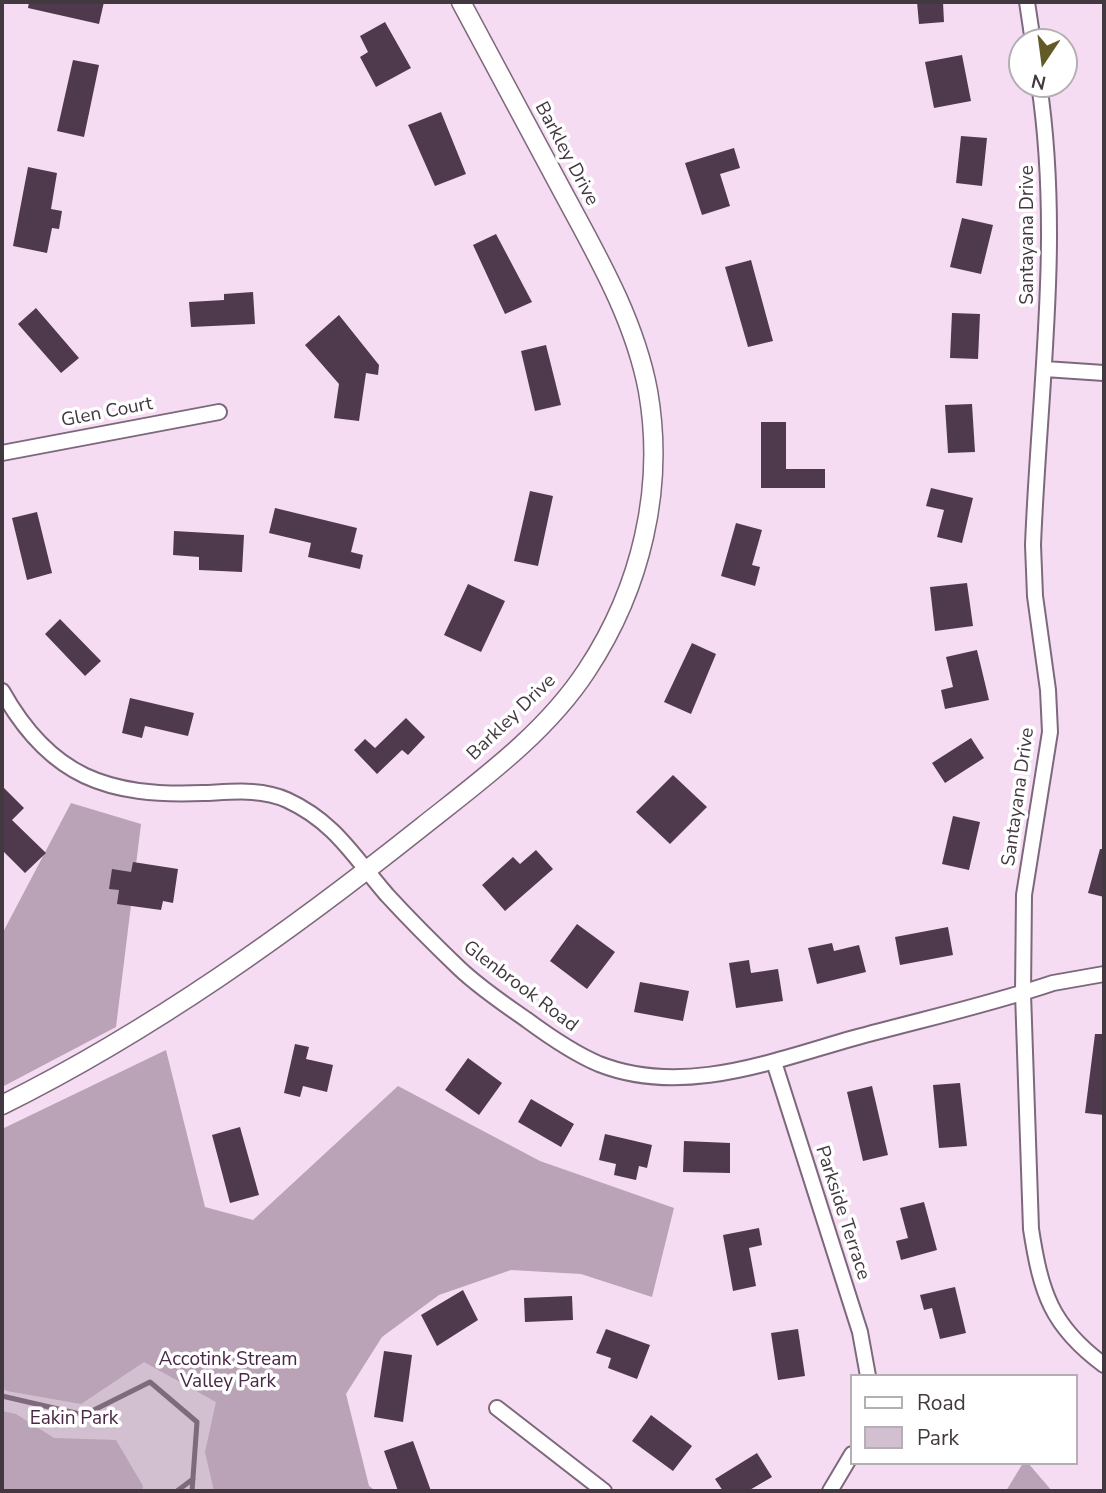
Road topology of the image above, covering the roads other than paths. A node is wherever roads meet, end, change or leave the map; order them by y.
1 (461, 2) edge
2 (1027, 2) edge
3 (1031, 28) edge
4 (1041, 98) edge
5 (1045, 369) junction
6 (1104, 373) edge
7 (219, 412) dead end
8 (2, 453) edge
9 (2, 691) edge
10 (368, 870) junction
11 (1104, 974) edge
12 (1023, 993) junction
13 (774, 1062) junction
14 (2, 1105) edge
15 (1104, 1365) edge
16 (868, 1374) edge
17 (497, 1408) dead end
18 (850, 1457) edge
19 (604, 1491) edge
20 (830, 1491) edge

1 - 10 street, Barkley Drive
2 - 3 street
4 - 5 street, Santayana Drive
5 - 6 street
5 - 12 street, Santayana Drive
7 - 8 street, Glen Court
9 - 10 street, Glenbrook Road
10 - 13 street, Glenbrook Road
10 - 14 street, Barkley Drive
11 - 12 street, Glenbrook Road
12 - 13 street, Glenbrook Road
12 - 15 street, Santayana Drive
13 - 16 street, Parkside Terrace
17 - 19 street
18 - 20 street

